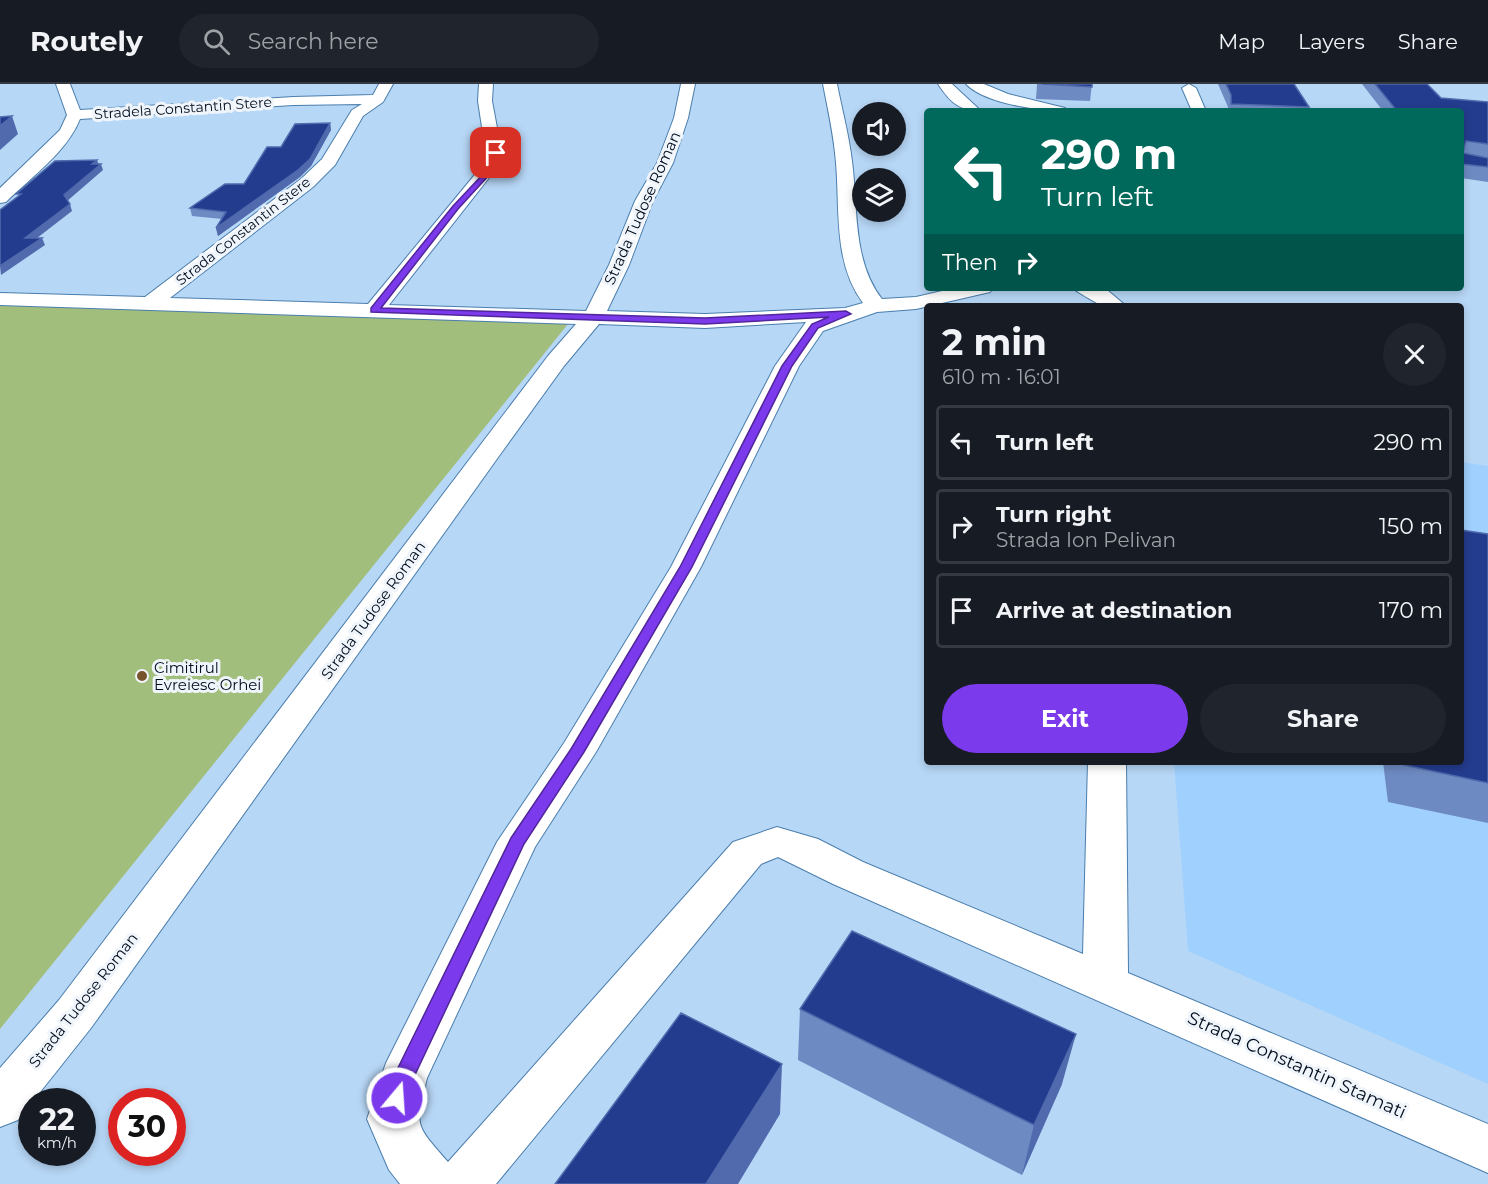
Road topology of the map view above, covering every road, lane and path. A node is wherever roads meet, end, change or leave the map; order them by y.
1 (63, 84) edge
2 (486, 84) edge
3 (688, 84) edge
4 (830, 84) edge
5 (945, 84) edge
6 (973, 84) edge
7 (1190, 88) dead end
8 (382, 92) edge
9 (176, 93) dead end
10 (970, 108) edge
11 (1044, 108) edge
12 (1198, 108) edge
13 (74, 116) junction
14 (0, 198) edge
15 (970, 291) edge
16 (1093, 291) edge
17 (0, 299) edge
18 (1111, 303) edge
19 (149, 304) junction
20 (374, 310) junction
21 (861, 310) junction
22 (593, 318) junction
23 (1107, 765) edge
24 (1105, 982) junction
25 (0, 1104) edge
26 (1488, 1149) edge
27 (433, 1184) edge
28 (463, 1184) edge

1 - 13 street
2 - 20 street
3 - 22 street, Strada Tudose Roman
4 - 21 street
5 - 10 street
6 - 11 street
7 - 12 street
8 - 13 street, Stradela Constantin Stere
8 - 19 street, Strada Constantin Stere
9 - 13 street, Stradela Constantin Stere
13 - 14 street
15 - 21 street
16 - 18 street
17 - 19 street
19 - 20 street
20 - 22 street
21 - 22 street
21 - 27 street
22 - 25 street, Strada Tudose Roman
23 - 24 street
24 - 26 street, Strada Constantin Stamati
24 - 28 street, Strada Constantin Stamati

